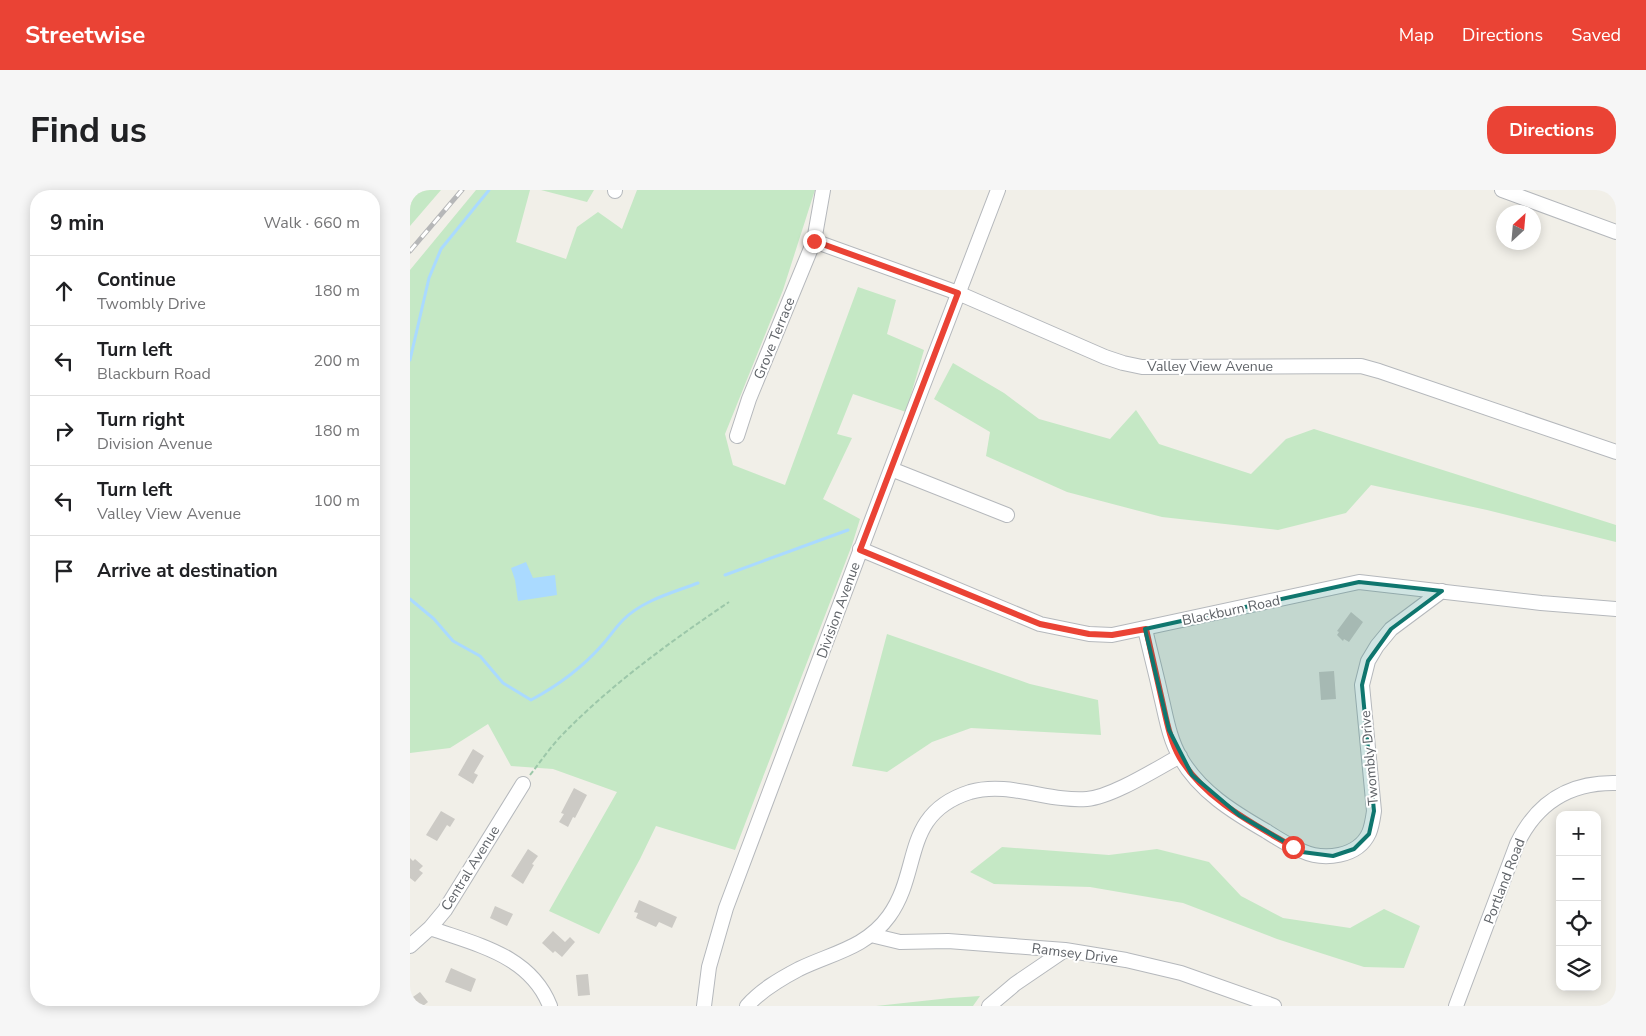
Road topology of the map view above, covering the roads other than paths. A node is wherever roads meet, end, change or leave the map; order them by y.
1 (823, 190) edge
2 (998, 190) edge
3 (1502, 190) edge
4 (1616, 232) edge
5 (814, 241) junction
6 (958, 293) junction
7 (737, 436) dead end
8 (1616, 452) edge
9 (891, 469) junction
10 (1007, 515) dead end
11 (860, 550) junction
12 (1442, 591) junction
13 (1616, 610) edge
14 (1146, 629) junction
15 (1180, 756) junction
16 (1616, 782) edge
17 (522, 784) road end
18 (430, 928) junction
19 (871, 935) junction
20 (410, 946) edge
21 (1065, 950) junction
22 (550, 1006) edge
23 (704, 1006) edge
24 (747, 1006) edge
25 (989, 1006) edge
26 (1274, 1006) edge
27 (1456, 1006) edge

1 - 5 street, Grove Terrace
2 - 6 street, Division Avenue
3 - 4 street
5 - 6 street, Valley View Avenue
5 - 7 street, Grove Terrace
6 - 8 street, Valley View Avenue
6 - 9 street, Division Avenue
9 - 10 street
9 - 11 street, Division Avenue
11 - 14 street, Blackburn Road
11 - 23 street, Division Avenue
12 - 13 street, Blackburn Road
12 - 14 street, Blackburn Road
12 - 15 street, Twombly Drive
14 - 15 street, Twombly Drive
15 - 19 street
16 - 27 street, Portland Road
17 - 18 street, Central Avenue
18 - 20 street, Central Avenue
18 - 22 street
19 - 21 street, Ramsey Drive
19 - 24 street
21 - 25 street
21 - 26 street, Ramsey Drive

